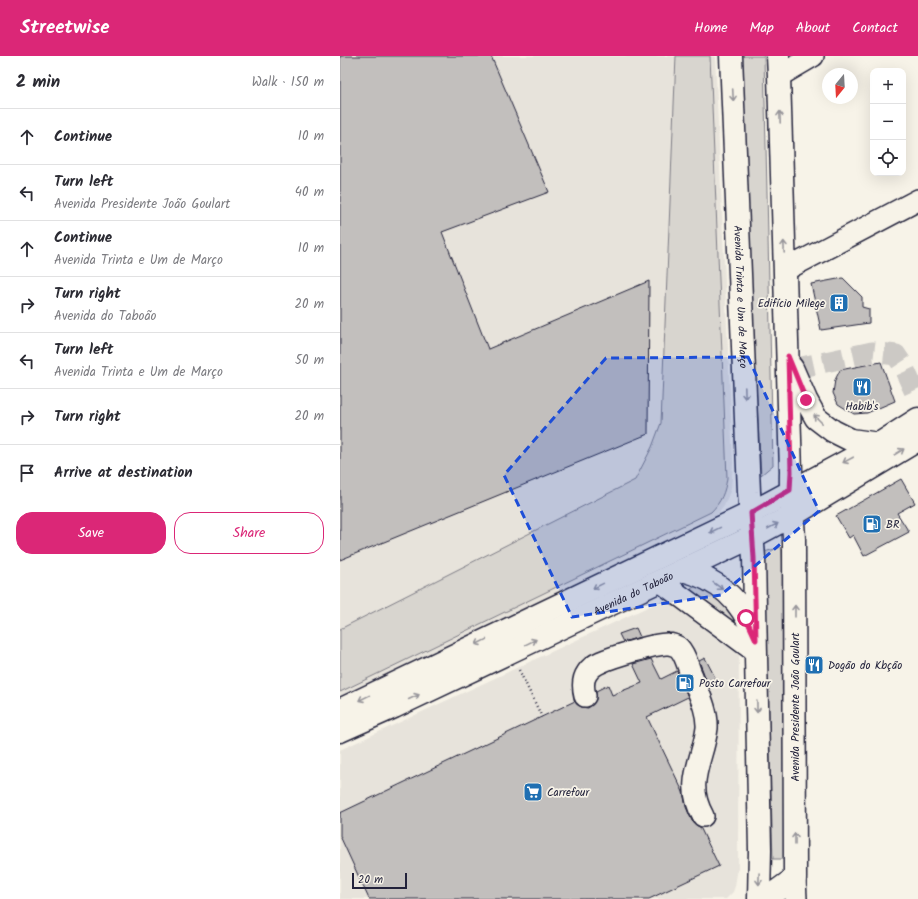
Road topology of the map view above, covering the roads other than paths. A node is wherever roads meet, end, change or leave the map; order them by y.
1 (731, 56) edge
2 (813, 56) edge
3 (778, 66) edge
4 (918, 200) edge
5 (785, 270) junction
6 (788, 356) junction
7 (918, 419) edge
8 (918, 440) edge
9 (878, 444) junction
10 (790, 490) junction
11 (751, 513) junction
12 (793, 515) junction
13 (752, 537) junction
14 (684, 570) junction
15 (660, 581) junction
16 (756, 646) junction
17 (585, 696) dead end
18 (340, 710) edge
19 (340, 731) edge
20 (703, 816) dead end
21 (796, 889) edge
22 (759, 899) edge
23 (766, 899) edge

1 -> 11 main road, Avenida Trinta e Um de Março
2 - 3 street
5 -> 3 main road
4 - 5 street
5 - 6 main road
9 -> 6 main road
6 - 10 main road
7 - 9 main road, Avenida do Taboão
12 -> 8 main road, Avenida do Taboão
9 -> 10 main road, Avenida do Taboão
10 - 11 main road, Avenida do Taboão
10 - 12 main road, Avenida Presidente João Goulart
11 - 13 main road, Avenida Trinta e Um de Março
11 -> 18 main road, Avenida do Taboão
13 -> 12 main road, Avenida do Taboão
21 -> 12 main road, Avenida Presidente João Goulart
13 - 14 main road, Avenida do Taboão
13 - 16 main road
14 - 15 main road, Avenida do Taboão
14 -> 16 main road
15 - 16 street
19 -> 15 main road, Avenida do Taboão
16 -> 22 main road
17 - 20 street
21 - 23 main road

